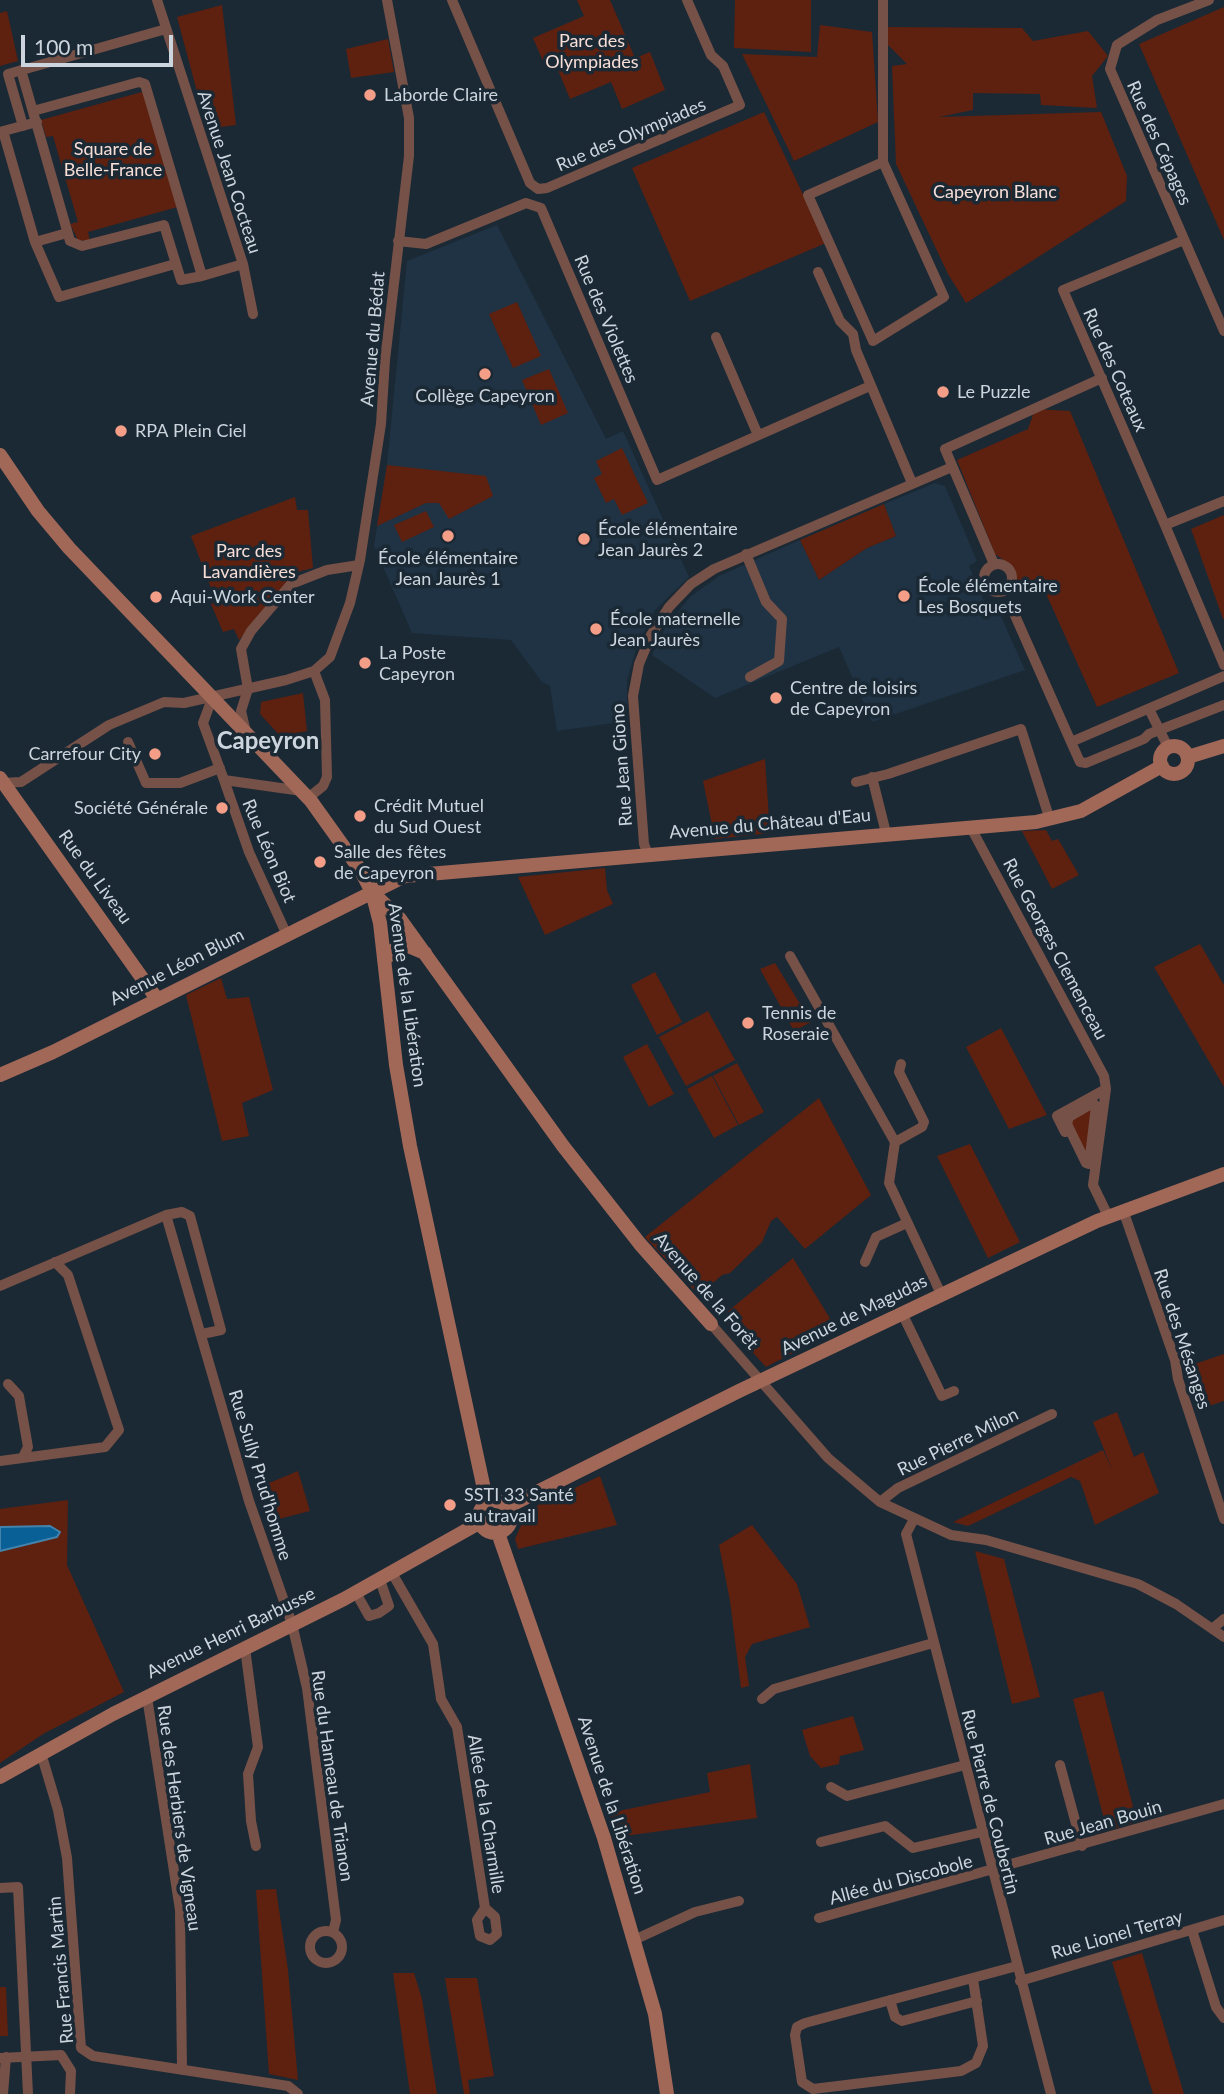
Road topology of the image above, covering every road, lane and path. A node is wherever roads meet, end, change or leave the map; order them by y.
1 (157, 0) edge
2 (387, 0) edge
3 (452, 0) edge
4 (687, 0) edge
5 (883, 0) edge
6 (1207, 0) edge
7 (1180, 5) edge
8 (166, 29) junction
9 (21, 70) junction
10 (33, 111) junction
11 (37, 122) junction
12 (23, 126) junction
13 (2, 132) edge
14 (883, 162) junction
15 (67, 233) junction
16 (1184, 240) junction
17 (398, 241) junction
18 (35, 242) junction
19 (175, 264) junction
20 (243, 264) junction
21 (818, 272) dead end
22 (202, 276) junction
23 (253, 314) dead end
24 (1224, 331) edge
25 (716, 337) dead end
26 (1102, 378) junction
27 (870, 386) junction
28 (758, 435) junction
29 (0, 454) edge
30 (953, 467) junction
31 (912, 483) junction
32 (1224, 501) edge
33 (1165, 525) junction
34 (746, 554) junction
35 (994, 564) dead end
36 (359, 565) junction
37 (1013, 611) dead end
38 (1224, 665) edge
39 (314, 671) junction
40 (1224, 676) edge
41 (750, 677) dead end
42 (248, 689) junction
43 (213, 696) junction
44 (1224, 705) edge
45 (1149, 709) junction
46 (1159, 730) junction
47 (246, 731) junction
48 (128, 742) dead end
49 (1071, 742) junction
50 (1168, 747) junction
51 (1224, 747) edge
52 (1188, 757) junction
53 (1162, 766) junction
54 (220, 768) junction
55 (872, 778) junction
56 (224, 780) junction
57 (1, 781) edge
58 (856, 782) dead end
59 (305, 795) junction
60 (1050, 820) junction
61 (970, 826) junction
62 (886, 833) junction
63 (648, 854) junction
64 (372, 892) junction
65 (286, 933) junction
66 (426, 954) junction
67 (790, 956) dead end
68 (384, 960) junction
69 (157, 999) junction
70 (901, 1064) dead end
71 (0, 1075) edge
72 (1106, 1090) junction
73 (1069, 1117) joint
74 (895, 1142) junction
75 (1224, 1174) edge
76 (1093, 1185) junction
77 (1123, 1210) junction
78 (166, 1215) junction
79 (1108, 1216) junction
80 (907, 1223) junction
81 (55, 1262) junction
82 (865, 1262) dead end
83 (0, 1286) edge
84 (941, 1294) junction
85 (902, 1313) junction
86 (711, 1324) joint
87 (202, 1334) junction
88 (761, 1382) junction
89 (8, 1384) dead end
90 (954, 1391) dead end
91 (1052, 1414) dead end
92 (23, 1457) junction
93 (0, 1461) edge
94 (484, 1496) junction
95 (880, 1502) junction
96 (507, 1507) junction
97 (914, 1519) junction
98 (1224, 1519) edge
99 (479, 1523) junction
100 (498, 1533) junction
101 (386, 1576) junction
102 (356, 1593) junction
103 (1224, 1619) edge
104 (292, 1625) junction
105 (1213, 1628) junction
106 (1224, 1637) edge
107 (933, 1643) junction
108 (245, 1648) junction
109 (147, 1697) junction
110 (762, 1699) dead end
111 (41, 1753) junction
112 (965, 1765) junction
113 (1060, 1765) dead end
114 (0, 1777) edge
115 (831, 1787) dead end
116 (1224, 1804) edge
117 (982, 1832) junction
118 (821, 1842) dead end
119 (256, 1846) dead end
120 (1082, 1846) junction
121 (992, 1871) junction
122 (0, 1888) edge
123 (739, 1901) dead end
124 (485, 1909) dead end
125 (820, 1919) dead end
126 (1224, 1920) edge
127 (1192, 1930) junction
128 (333, 1932) dead end
129 (634, 1940) junction
130 (1017, 1966) junction
131 (973, 1979) junction
132 (1020, 1980) junction
133 (890, 2000) junction
134 (976, 2001) junction
135 (1224, 2018) edge
136 (25, 2055) junction
137 (3, 2057) edge
138 (182, 2070) junction
139 (3, 2094) edge
140 (28, 2094) edge
141 (70, 2094) edge
142 (299, 2094) edge
143 (667, 2094) edge
144 (1051, 2094) edge

1 - 8 street, Avenue Jean Cocteau
2 - 17 street, Avenue du Bédat
3 - 4 street, Rue des Olympiades
5 - 14 street
6 - 7 street, Rue des Cépages
7 - 16 street, Rue des Cépages
8 - 9 street
8 - 20 street, Avenue Jean Cocteau
9 - 10 street
9 - 12 street
10 - 11 street
10 - 22 street
11 - 12 street
11 - 15 street
12 - 13 street
13 - 18 street
14 - 14 street
15 - 18 street
15 - 19 street
16 - 24 street, Rue des Cépages
16 - 26 street, Rue des Coteaux
17 - 28 street, Rue des Violettes
17 - 36 street, Avenue du Bédat
18 - 19 street
19 - 22 street
20 - 22 street
20 - 23 street, Avenue Jean Cocteau
21 - 27 street
25 - 28 street
26 - 30 street
26 - 33 street, Rue des Coteaux
27 - 28 street
27 - 31 street
29 - 43 main road, Avenue de la Libération
30 - 31 street, Rue Jean Giono
30 - 35 street
31 - 34 street, Rue Jean Giono
32 - 33 street
33 - 38 street, Rue des Coteaux
34 - 41 street
34 - 63 street, Rue Jean Giono
36 - 39 street, Avenue du Bédat
36 - 42 street
37 - 49 street
39 - 42 street
39 - 59 street
40 - 45 street
42 - 43 street
42 - 47 street
43 - 47 main road, Avenue de la Libération
43 - 54 street, Rue Léon Biot
43 - 57 street
44 - 46 street
45 - 46 street
45 - 49 street
46 - 49 street
46 - 50 street
47 - 59 main road, Avenue de la Libération
48 - 54 street
50 - 52 main road
50 - 53 main road
51 - 52 main road, Avenue du Château d'Eau
52 - 53 main road, Avenue du Château d'Eau
53 - 60 main road, Avenue du Château d'Eau
54 - 56 street, Rue Léon Biot
55 - 58 street
55 - 60 street
55 - 62 street
56 - 59 street
56 - 65 street, Rue Léon Biot
57 - 69 main road, Rue du Liveau
59 - 64 main road, Avenue de la Libération
60 - 61 main road, Avenue du Château d'Eau
61 - 62 main road, Avenue du Château d'Eau
61 - 72 street, Rue Georges Clemenceau
62 - 63 main road, Avenue du Château d'Eau
63 - 64 main road, Avenue du Château d'Eau
64 - 65 main road, Avenue Léon Blum
64 - 66 main road, Avenue de la Forêt
64 - 68 main road, Avenue de la Libération
65 - 69 main road, Avenue Léon Blum
66 - 68 main road
66 - 86 main road, Avenue de la Forêt
67 - 74 street
68 - 94 main road, Avenue de la Libération
69 - 71 main road, Avenue Léon Blum
70 - 74 street
72 - 76 street, Rue Georges Clemenceau
72 - 76 street
73 - 73 street
74 - 80 street
75 - 77 main road, Avenue de Magudas
76 - 79 street
77 - 79 main road, Avenue de Magudas
77 - 98 street, Rue des Mésanges
78 - 81 street
78 - 87 street, Rue Sully Prud'homme
78 - 87 street
79 - 84 main road, Avenue de Magudas
80 - 82 street
80 - 84 street
81 - 83 street
81 - 92 street
84 - 85 main road, Avenue de Magudas
85 - 88 main road, Avenue de Magudas
85 - 90 street
86 - 88 street, Avenue de la Forêt
87 - 104 street, Rue Sully Prud'homme
88 - 95 street, Avenue de la Forêt
88 - 96 main road, Avenue de Magudas
89 - 92 street
91 - 95 street, Rue Pierre Milon
92 - 93 street
94 - 96 main road
94 - 99 main road
95 - 97 street, Avenue de la Forêt
96 - 100 main road
97 - 105 street, Avenue de la Forêt
97 - 107 street, Rue Pierre de Coubertin
99 - 100 main road
99 - 101 main road, Avenue Henri Barbusse
100 - 129 main road, Avenue de la Libération
101 - 102 main road, Avenue Henri Barbusse
101 - 102 street
101 - 124 street, Allée de la Charmille
102 - 104 main road, Avenue Henri Barbusse
103 - 105 street
104 - 108 main road, Avenue Henri Barbusse
104 - 128 street, Rue du Hameau de Trianon
105 - 106 street, Avenue de la Forêt
107 - 110 street
107 - 112 street, Rue Pierre de Coubertin
108 - 109 main road, Avenue Henri Barbusse
108 - 119 street
109 - 111 main road, Avenue Henri Barbusse
109 - 138 street, Rue des Herbiers de Vigneau
111 - 114 main road, Avenue Henri Barbusse
111 - 138 street, Rue Francis Martin
112 - 115 street
112 - 117 street, Rue Pierre de Coubertin
113 - 120 street
116 - 120 street, Rue Jean Bouin
117 - 118 street
117 - 121 street, Rue Pierre de Coubertin
120 - 121 street, Rue Jean Bouin
121 - 125 street, Allée du Discobole
121 - 130 street, Rue Pierre de Coubertin
122 - 136 street
123 - 129 street
126 - 127 street, Rue Lionel Terray
127 - 132 street, Rue Lionel Terray
127 - 135 street
129 - 143 main road, Avenue de la Libération
130 - 131 street
130 - 132 street, Rue Pierre de Coubertin
131 - 133 street
131 - 134 street
132 - 144 street, Rue Pierre de Coubertin
133 - 134 street
133 - 134 street
136 - 137 street, Rue Francis Martin
136 - 140 street
136 - 141 street, Rue Francis Martin
137 - 139 street
138 - 142 street, Rue Francis Martin

